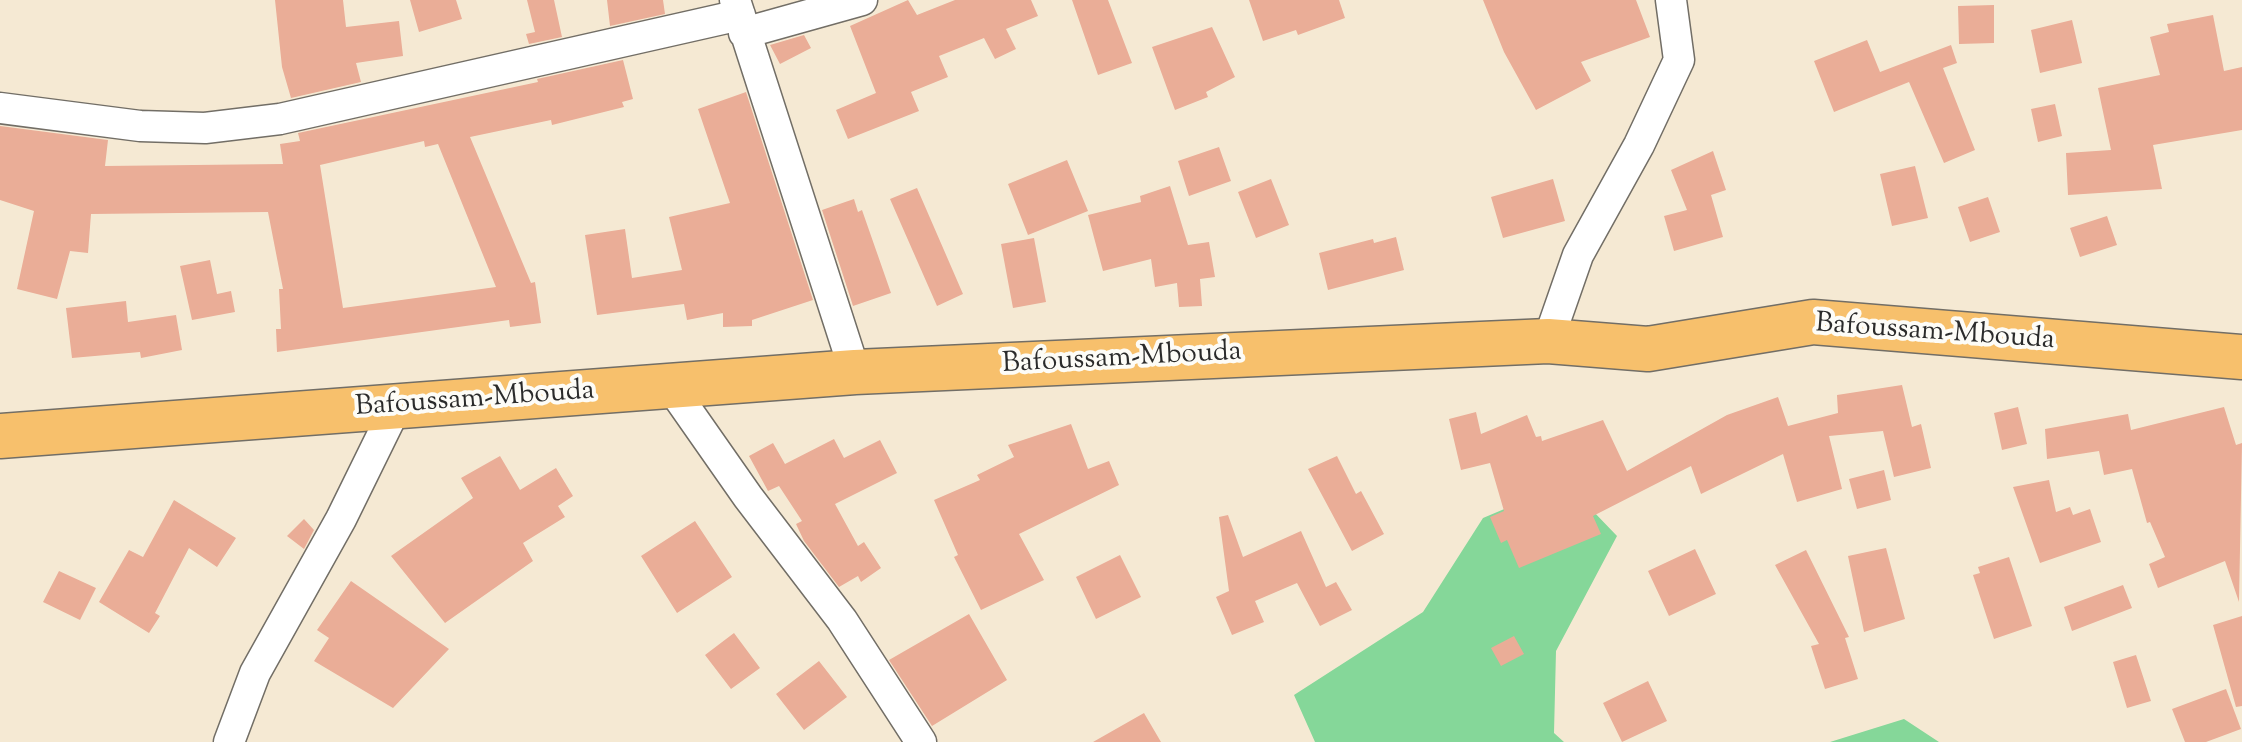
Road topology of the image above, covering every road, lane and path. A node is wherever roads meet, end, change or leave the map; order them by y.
1 (862, 0) edge
2 (1671, 0) edge
3 (740, 16) edge
4 (0, 108) edge
5 (1548, 341) junction
6 (2242, 357) edge
7 (855, 372) junction
8 (671, 387) junction
9 (396, 407) junction
10 (0, 436) edge
11 (229, 742) edge
12 (921, 742) edge

1 - 3 street
2 - 5 street
3 - 4 street
3 - 7 street
5 - 6 highway, Bafoussam-Mbouda
5 - 7 highway, Bafoussam-Mbouda
7 - 8 highway, Bafoussam-Mbouda
8 - 9 highway, Bafoussam-Mbouda
8 - 12 street
9 - 10 highway, Bafoussam-Mbouda
9 - 11 street

